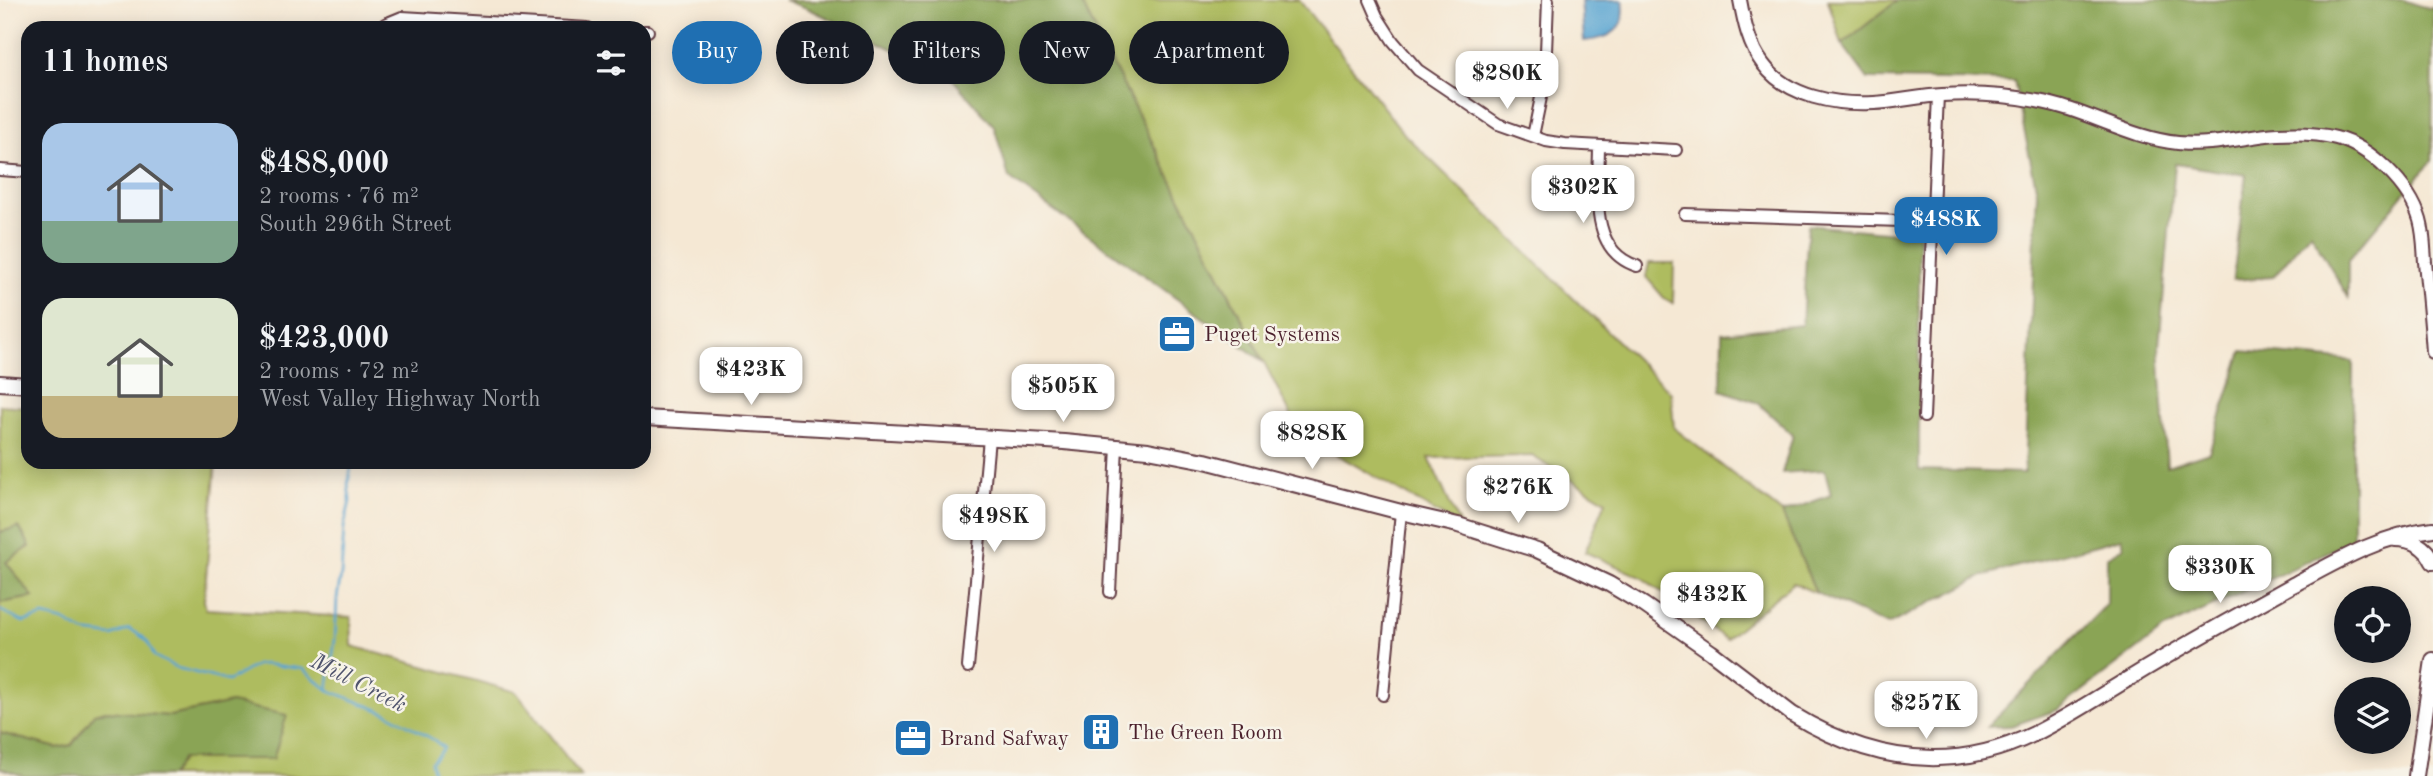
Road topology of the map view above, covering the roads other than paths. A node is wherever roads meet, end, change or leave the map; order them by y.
1 (1370, 0) edge
2 (1548, 0) edge
3 (1740, 0) edge
4 (394, 21) edge
5 (458, 21) edge
6 (1938, 95) junction
7 (1533, 136) junction
8 (1600, 147) junction
9 (1676, 150) dead end
10 (0, 170) edge
11 (21, 172) edge
12 (1685, 214) dead end
13 (1932, 222) junction
14 (1637, 266) dead end
15 (2433, 352) edge
16 (0, 383) edge
17 (21, 384) edge
18 (1924, 417) dead end
19 (651, 418) edge
20 (989, 438) junction
21 (1117, 446) junction
22 (1401, 512) junction
23 (2433, 529) edge
24 (2383, 540) junction
25 (2433, 562) edge
26 (1110, 592) dead end
27 (2433, 660) edge
28 (968, 667) dead end
29 (1383, 695) dead end
30 (2416, 776) edge

1 - 7 street
2 - 7 street
3 - 6 street
4 - 5 street
6 - 13 street
6 - 15 street
7 - 8 street
8 - 9 street
8 - 14 street
10 - 11 street
12 - 13 street
13 - 18 street
16 - 17 main road
19 - 20 main road
20 - 21 main road
20 - 28 street
21 - 22 main road
21 - 26 street
22 - 24 main road
22 - 29 street
23 - 24 main road
24 - 25 main road
27 - 30 main road

